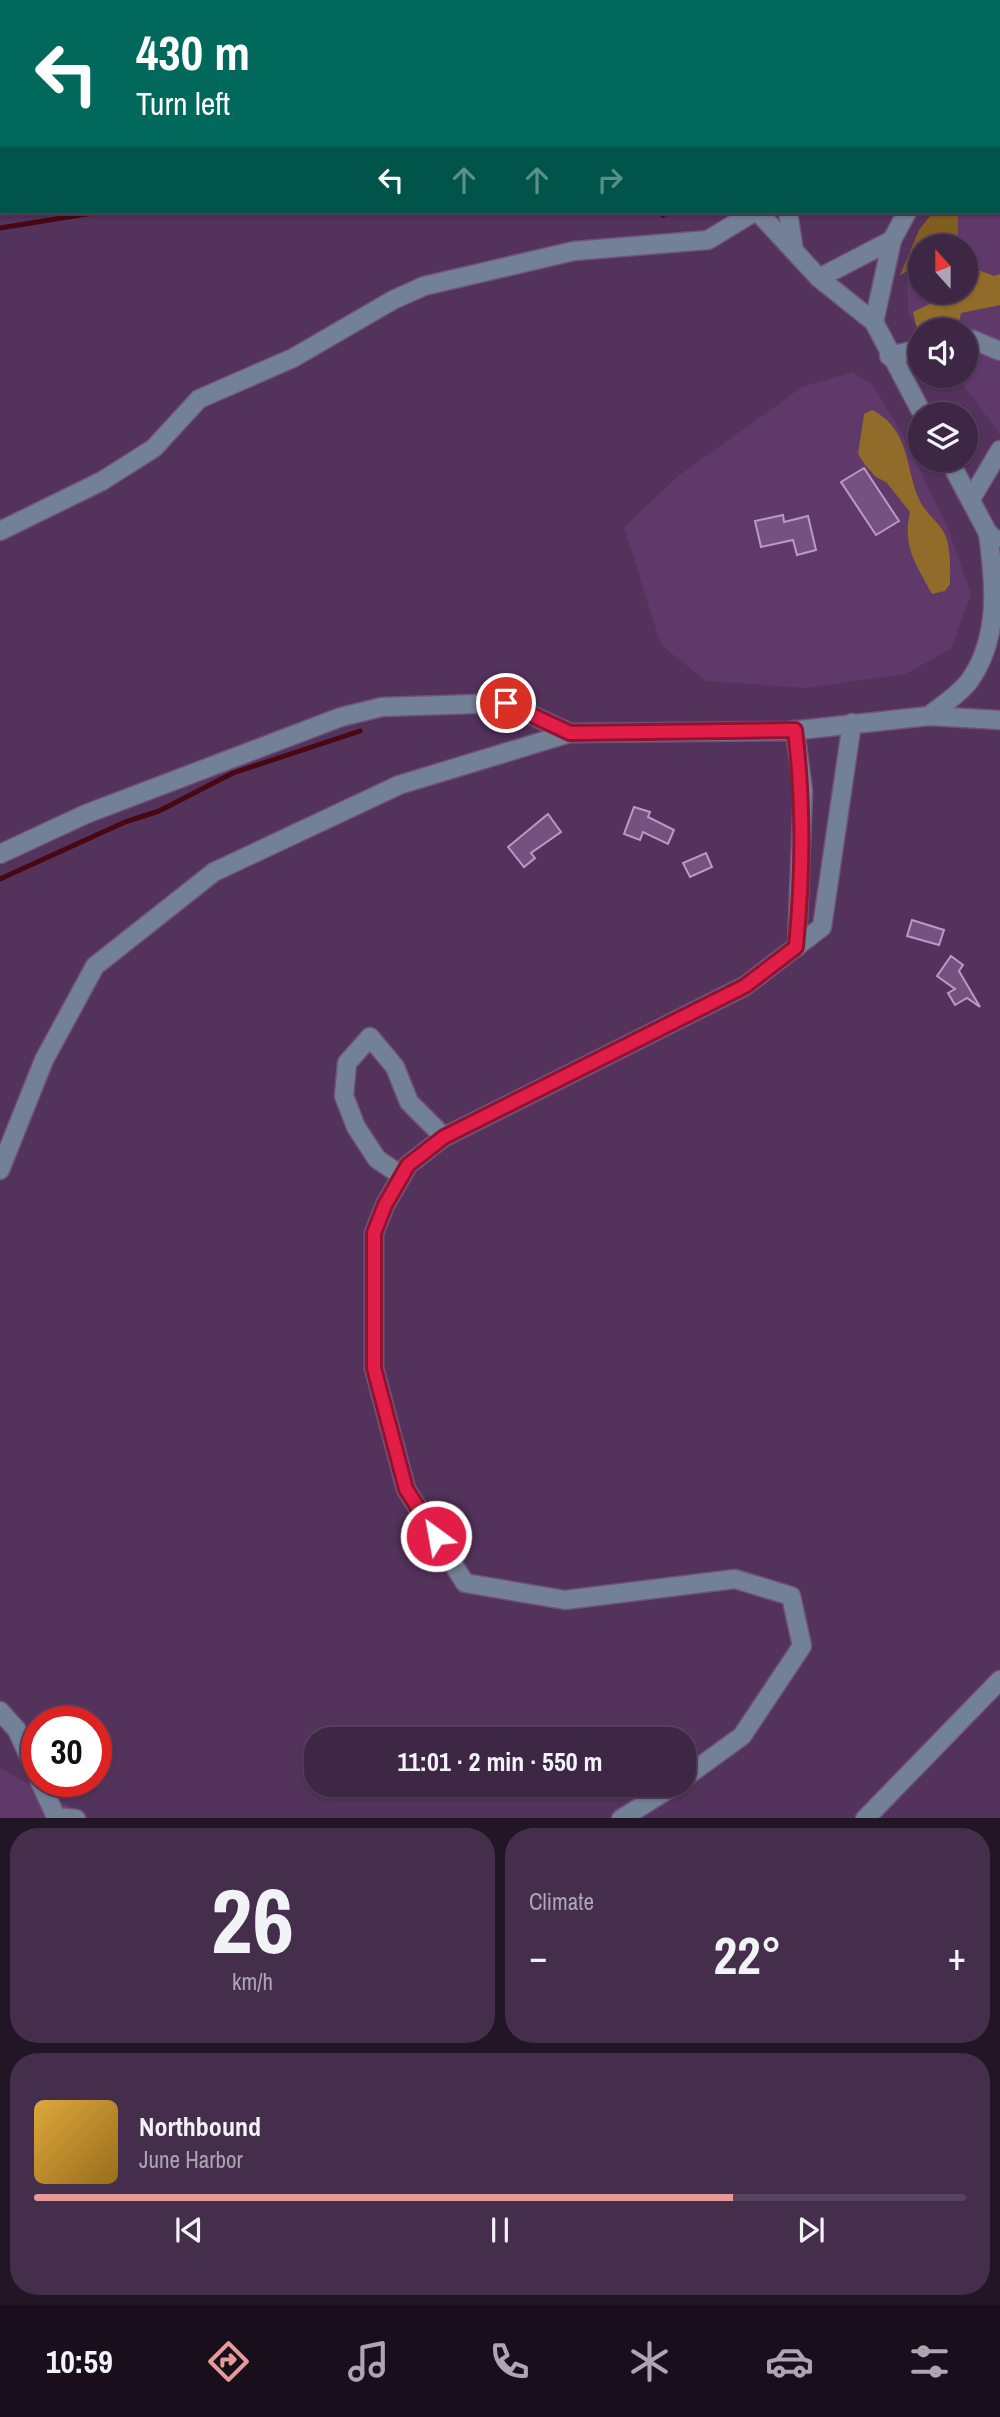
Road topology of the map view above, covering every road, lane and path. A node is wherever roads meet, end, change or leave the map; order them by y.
1 (753, 214) edge
2 (758, 214) edge
3 (789, 214) edge
4 (906, 214) edge
5 (892, 240) junction
6 (794, 251) junction
7 (818, 278) junction
8 (874, 322) junction
9 (978, 342) edge
10 (1000, 351) edge
11 (908, 352) edge
12 (889, 356) junction
13 (916, 402) edge
14 (1000, 450) edge
15 (956, 472) edge
16 (971, 499) junction
17 (0, 531) edge
18 (994, 539) edge
19 (929, 716) junction
20 (1000, 720) edge
21 (852, 723) junction
22 (795, 730) junction
23 (570, 733) junction
24 (0, 854) edge
25 (796, 947) junction
26 (444, 1137) junction
27 (0, 1170) edge
28 (402, 1176) junction
29 (1000, 1680) edge
30 (0, 1710) edge
31 (21, 1739) edge
32 (696, 1769) edge
33 (47, 1797) edge
34 (655, 1797) edge
35 (56, 1817) edge
36 (76, 1818) edge
37 (621, 1818) edge
38 (865, 1818) edge

1 - 17 street
2 - 6 street
3 - 6 street
4 - 5 street
5 - 7 street
5 - 8 street
6 - 7 street
7 - 8 street
8 - 12 street
9 - 10 street
11 - 12 street
12 - 13 street
14 - 16 street
15 - 16 street
16 - 18 street
18 - 19 street
19 - 20 street
19 - 21 street
21 - 22 street
21 - 25 street
22 - 23 street
22 - 25 street
23 - 24 street
23 - 27 street
25 - 26 street
26 - 28 street
26 - 28 street
28 - 32 street
29 - 38 street
30 - 31 street
33 - 35 street
34 - 37 street
35 - 36 street

